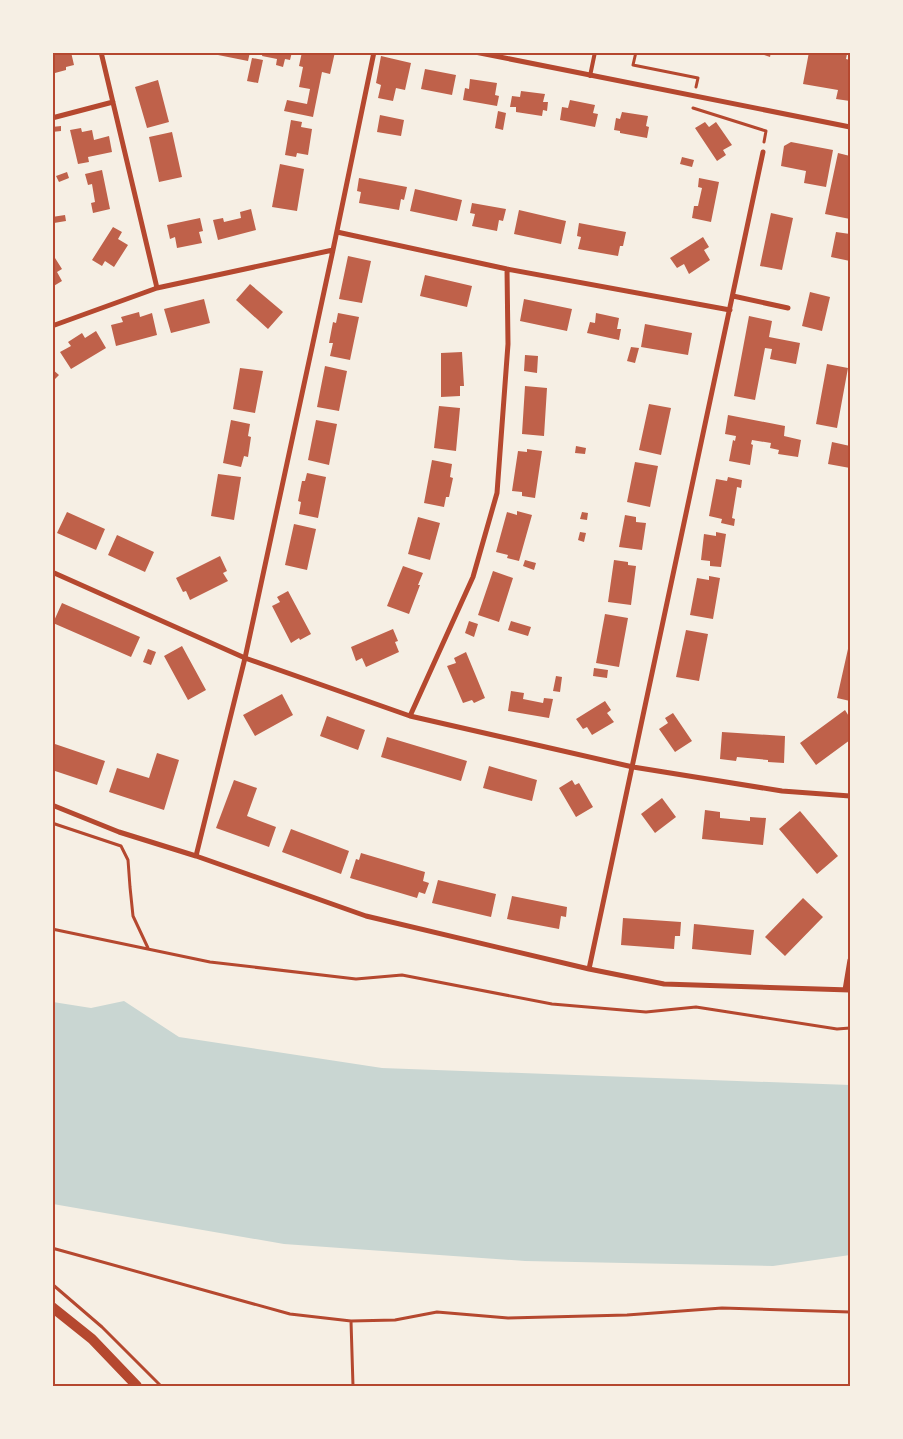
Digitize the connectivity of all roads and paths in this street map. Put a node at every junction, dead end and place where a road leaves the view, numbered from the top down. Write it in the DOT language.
graph roads {
  1 [pos="101,52"];
  2 [pos="374,52"];
  3 [pos="475,52"];
  4 [pos="594,52"];
  5 [pos="636,52"];
  6 [pos="590,76"];
  7 [pos="693,97"];
  8 [pos="113,102"];
  9 [pos="52,118"];
  10 [pos="850,128"];
  11 [pos="763,152"];
  12 [pos="337,232"];
  13 [pos="333,250"];
  14 [pos="507,269"];
  15 [pos="157,288"];
  16 [pos="733,296"];
  17 [pos="788,308"];
  18 [pos="730,310"];
  19 [pos="52,326"];
  20 [pos="52,572"];
  21 [pos="245,658"];
  22 [pos="410,716"];
  23 [pos="633,767"];
  24 [pos="850,796"];
  25 [pos="52,805"];
  26 [pos="52,823"];
  27 [pos="196,856"];
  28 [pos="52,929"];
  29 [pos="148,949"];
  30 [pos="850,960"];
  31 [pos="589,969"];
  32 [pos="848,990"];
  33 [pos="850,1028"];
  34 [pos="52,1248"];
  35 [pos="52,1307"];
  36 [pos="850,1312"];
  37 [pos="351,1321"];
  38 [pos="137,1386"];
  39 [pos="354,1386"];
  1 -- 8 [label="street"];
  2 -- 12 [label="street"];
  3 -- 6 [label="street"];
  4 -- 6 [label="lane"];
  5 -- 7 [label="path"];
  6 -- 7 [label="street"];
  7 -- 10 [label="street"];
  7 -- 11 [label="path"];
  8 -- 9 [label="street"];
  8 -- 15 [label="street"];
  11 -- 16 [label="street"];
  12 -- 13 [label="street"];
  12 -- 14 [label="street"];
  13 -- 15 [label="street"];
  13 -- 21 [label="street"];
  14 -- 18 [label="street"];
  14 -- 22 [label="street"];
  15 -- 19 [label="street"];
  16 -- 17 [label="street"];
  16 -- 18 [label="street"];
  18 -- 23 [label="street"];
  20 -- 21 [label="street"];
  21 -- 22 [label="street"];
  21 -- 27 [label="street"];
  22 -- 23 [label="street"];
  23 -- 24 [label="street"];
  23 -- 31 [label="street"];
  25 -- 27 [label="street"];
  26 -- 29 [label="path"];
  27 -- 31 [label="street"];
  28 -- 29 [label="path"];
  29 -- 33 [label="path"];
  30 -- 32 [label="street"];
  31 -- 32 [label="street"];
  34 -- 37 [label="path"];
  35 -- 38 [label="main road"];
  36 -- 37 [label="path"];
  37 -- 39 [label="path"];
}
